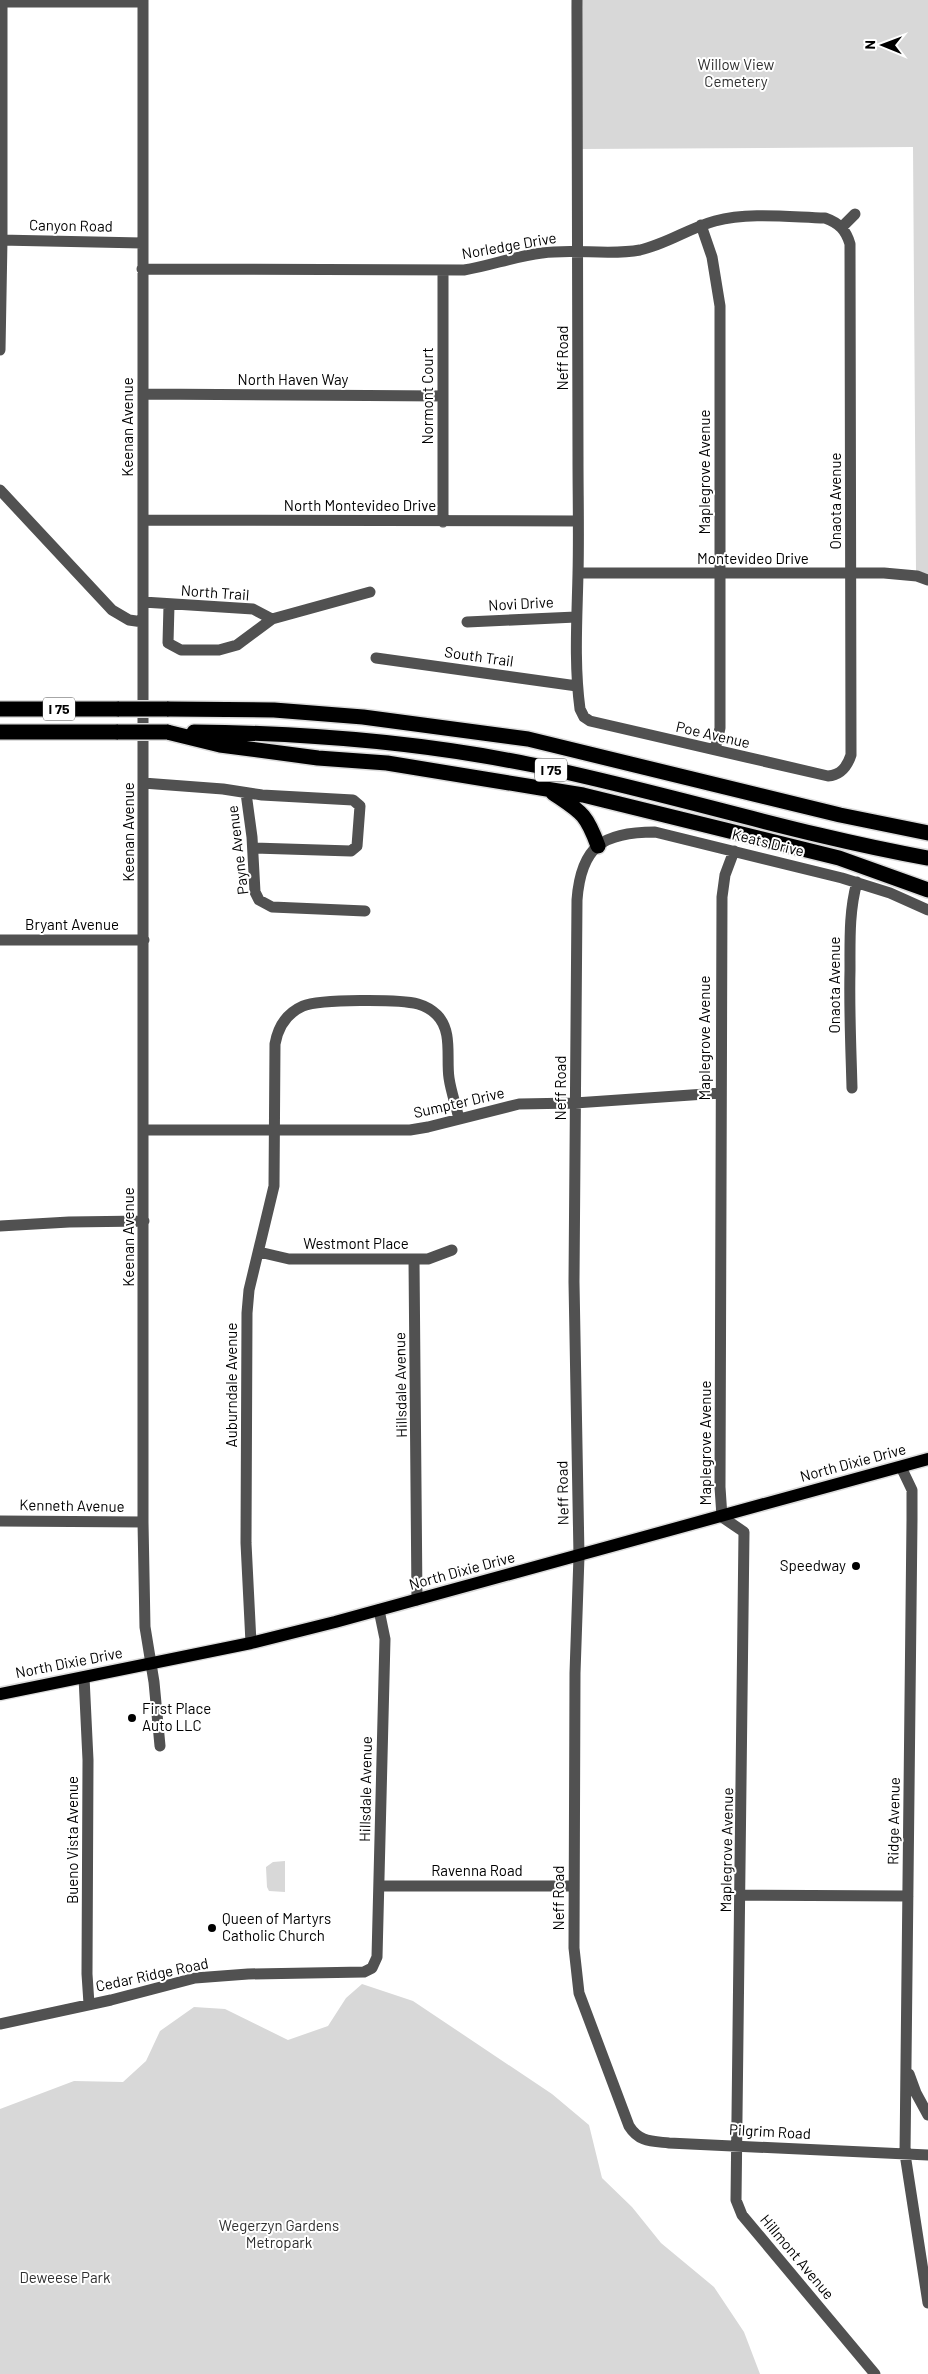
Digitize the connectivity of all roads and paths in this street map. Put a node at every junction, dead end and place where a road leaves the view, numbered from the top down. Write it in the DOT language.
graph roads {
  1 [pos="577,0"];
  2 [pos="1,1"];
  3 [pos="143,1"];
  4 [pos="855,214"];
  5 [pos="701,225"];
  6 [pos="842,228"];
  7 [pos="1,240"];
  8 [pos="142,243"];
  9 [pos="578,252"];
  10 [pos="142,269"];
  11 [pos="443,270"];
  12 [pos="0,350"];
  13 [pos="143,394"];
  14 [pos="443,396"];
  15 [pos="0,490"];
  16 [pos="143,520"];
  17 [pos="578,521"];
  18 [pos="443,522"];
  19 [pos="578,573"];
  20 [pos="852,573"];
  21 [pos="720,574"];
  22 [pos="928,580"];
  23 [pos="370,592"];
  24 [pos="143,602"];
  25 [pos="169,604"];
  26 [pos="576,617"];
  27 [pos="272,619"];
  28 [pos="143,622"];
  29 [pos="467,622"];
  30 [pos="376,658"];
  31 [pos="577,686"];
  32 [pos="0,709"];
  33 [pos="582,714"];
  34 [pos="0,732"];
  35 [pos="167,732"];
  36 [pos="715,750"];
  37 [pos="840,773"];
  38 [pos="143,783"];
  39 [pos="548,789"];
  40 [pos="246,793"];
  41 [pos="928,833"];
  42 [pos="598,846"];
  43 [pos="253,848"];
  44 [pos="734,850"];
  45 [pos="928,858"];
  46 [pos="857,882"];
  47 [pos="928,890"];
  48 [pos="928,910"];
  49 [pos="365,911"];
  50 [pos="0,940"];
  51 [pos="144,940"];
  52 [pos="852,1088"];
  53 [pos="720,1093"];
  54 [pos="576,1103"];
  55 [pos="459,1119"];
  56 [pos="145,1130"];
  57 [pos="275,1130"];
  58 [pos="144,1221"];
  59 [pos="0,1226"];
  60 [pos="452,1250"];
  61 [pos="259,1252"];
  62 [pos="414,1259"];
  63 [pos="928,1459"];
  64 [pos="901,1467"];
  65 [pos="722,1517"];
  66 [pos="0,1521"];
  67 [pos="143,1522"];
  68 [pos="579,1556"];
  69 [pos="417,1600"];
  70 [pos="379,1610"];
  71 [pos="251,1643"];
  72 [pos="151,1664"];
  73 [pos="84,1677"];
  74 [pos="0,1694"];
  75 [pos="160,1746"];
  76 [pos="380,1886"];
  77 [pos="574,1886"];
  78 [pos="741,1895"];
  79 [pos="908,1896"];
  80 [pos="372,1968"];
  81 [pos="89,2004"];
  82 [pos="0,2024"];
  83 [pos="907,2057"];
  84 [pos="928,2116"];
  85 [pos="635,2135"];
  86 [pos="737,2145"];
  87 [pos="904,2154"];
  88 [pos="928,2155"];
  89 [pos="928,2303"];
  90 [pos="875,2374"];
  1 -- 9 [label="street, Neff Road"];
  2 -- 3 [label="street"];
  2 -- 7 [label="street"];
  3 -- 8 [label="street, Keenan Avenue"];
  4 -- 6 [label="street"];
  5 -- 6 [label="street, Norledge Drive"];
  5 -- 9 [label="street, Norledge Drive"];
  5 -- 21 [label="street, Maplegrove Avenue"];
  6 -- 20 [label="street, Onaota Avenue"];
  7 -- 8 [label="street, Canyon Road"];
  7 -- 12 [label="street"];
  8 -- 10 [label="street, Keenan Avenue"];
  9 -- 11 [label="street, Norledge Drive"];
  9 -- 17 [label="street, Neff Road"];
  10 -- 11 [label="street, Norledge Drive"];
  10 -- 13 [label="street, Keenan Avenue"];
  11 -- 14 [label="street, Normont Court"];
  13 -- 14 [label="street, North Haven Way"];
  13 -- 16 [label="street, Keenan Avenue"];
  14 -- 18 [label="street, Normont Court"];
  15 -- 28 [label="street"];
  16 -- 18 [label="street, North Montevideo Drive"];
  16 -- 24 [label="street, Keenan Avenue"];
  17 -- 18 [label="street, North Montevideo Drive"];
  17 -- 19 [label="street, Neff Road"];
  19 -- 21 [label="street, Montevideo Drive"];
  19 -- 26 [label="street, Neff Road"];
  20 -- 21 [label="street, Montevideo Drive"];
  20 -- 22 [label="street, Montevideo Drive"];
  20 -- 37 [label="street, Onaota Avenue"];
  21 -- 36 [label="street, Maplegrove Avenue"];
  23 -- 27 [label="street"];
  24 -- 25 [label="street, North Trail"];
  24 -- 28 [label="street, Keenan Avenue"];
  25 -- 27 [label="street, North Trail"];
  25 -- 27 [label="street"];
  26 -- 29 [label="street, Novi Drive"];
  26 -- 31 [label="street, Neff Road"];
  28 -- 38 [label="street, Keenan Avenue"];
  30 -- 31 [label="street, South Trail"];
  31 -- 33 [label="street, Neff Road"];
  32 -- 41 [label="highway, I 75, bridge"];
  33 -- 36 [label="street, Poe Avenue"];
  34 -- 35 [label="highway, I 75, bridge"];
  35 -- 39 [label="highway"];
  35 -- 45 [label="highway, I 75"];
  36 -- 37 [label="street, Poe Avenue"];
  38 -- 40 [label="street, Payne Avenue"];
  38 -- 51 [label="street, Keenan Avenue"];
  39 -- 42 [label="highway"];
  39 -- 47 [label="highway"];
  40 -- 43 [label="street, Payne Avenue"];
  40 -- 43 [label="street"];
  42 -- 44 [label="street, Keats Drive"];
  42 -- 54 [label="street, Neff Road"];
  43 -- 49 [label="street, Payne Avenue"];
  44 -- 46 [label="street, Keats Drive"];
  44 -- 53 [label="street, Maplegrove Avenue"];
  46 -- 48 [label="street, Keats Drive"];
  46 -- 52 [label="street, Onaota Avenue"];
  50 -- 51 [label="street, Bryant Avenue"];
  51 -- 56 [label="street, Keenan Avenue"];
  53 -- 54 [label="street, Sumpter Drive"];
  53 -- 65 [label="street, Maplegrove Avenue"];
  54 -- 55 [label="street, Sumpter Drive"];
  54 -- 68 [label="street, Neff Road"];
  55 -- 57 [label="street, Sumpter Drive"];
  55 -- 57 [label="street, Auburndale Avenue"];
  56 -- 57 [label="street, Sumpter Drive"];
  56 -- 58 [label="street, Keenan Avenue"];
  57 -- 61 [label="street, Auburndale Avenue"];
  58 -- 59 [label="street"];
  58 -- 67 [label="street, Keenan Avenue"];
  60 -- 62 [label="street, Westmont Place"];
  61 -- 62 [label="street, Westmont Place"];
  61 -- 71 [label="street, Auburndale Avenue"];
  62 -- 69 [label="street, Hillsdale Avenue"];
  63 -- 64 [label="main road, North Dixie Drive"];
  64 -- 65 [label="main road, North Dixie Drive"];
  64 -- 79 [label="street, Ridge Avenue"];
  65 -- 68 [label="main road, North Dixie Drive"];
  65 -- 78 [label="street, Maplegrove Avenue"];
  66 -- 67 [label="street, Kenneth Avenue"];
  67 -- 72 [label="street, Keenan Avenue"];
  68 -- 69 [label="main road, North Dixie Drive"];
  68 -- 77 [label="street, Neff Road"];
  69 -- 70 [label="main road, North Dixie Drive"];
  70 -- 71 [label="main road, North Dixie Drive"];
  70 -- 76 [label="street, Hillsdale Avenue"];
  71 -- 72 [label="main road, North Dixie Drive"];
  72 -- 73 [label="main road, North Dixie Drive"];
  72 -- 75 [label="street, Keenan Avenue"];
  73 -- 74 [label="main road, North Dixie Drive"];
  73 -- 81 [label="street, Bueno Vista Avenue"];
  76 -- 77 [label="street, Ravenna Road"];
  76 -- 80 [label="street, Hillsdale Avenue"];
  77 -- 85 [label="street, Neff Road"];
  78 -- 79 [label="street"];
  78 -- 86 [label="street, Maplegrove Avenue"];
  79 -- 83 [label="street, Ridge Avenue"];
  80 -- 81 [label="street, Cedar Ridge Road"];
  81 -- 82 [label="street, Cedar Ridge Road"];
  83 -- 84 [label="street"];
  83 -- 87 [label="street, Ridge Avenue"];
  85 -- 86 [label="street, Pilgrim Road"];
  86 -- 87 [label="street, Pilgrim Road"];
  86 -- 90 [label="street, Hillmont Avenue"];
  87 -- 88 [label="street"];
  87 -- 89 [label="street, Ridge Avenue"];
}
